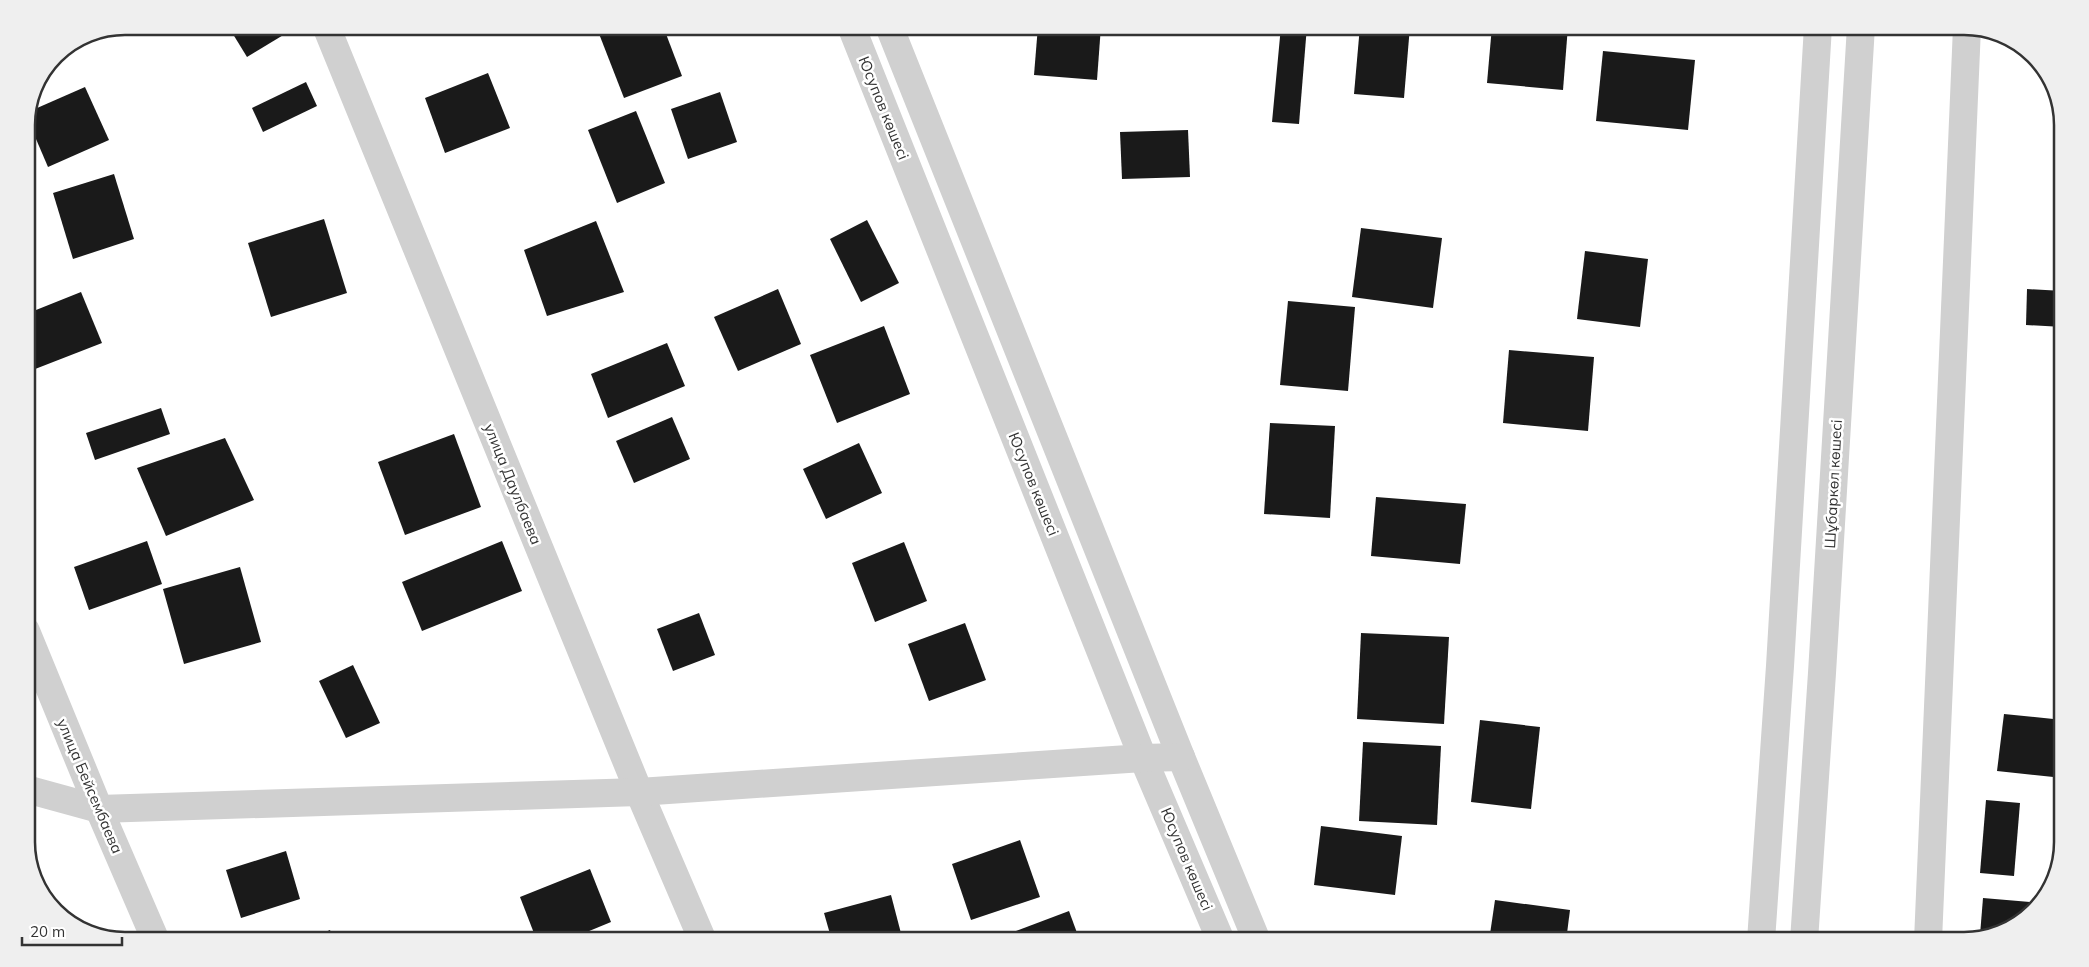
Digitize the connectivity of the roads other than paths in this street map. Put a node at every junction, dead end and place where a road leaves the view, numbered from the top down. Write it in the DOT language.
graph roads {
  1 [pos="330,35"];
  2 [pos="855,35"];
  3 [pos="893,35"];
  4 [pos="1817,35"];
  5 [pos="1860,35"];
  6 [pos="1967,35"];
  7 [pos="35,652"];
  8 [pos="1181,757"];
  9 [pos="1144,758"];
  10 [pos="35,792"];
  11 [pos="639,792"];
  12 [pos="98,809"];
  13 [pos="152,932"];
  14 [pos="699,932"];
  15 [pos="1217,932"];
  16 [pos="1252,932"];
  17 [pos="1762,932"];
  18 [pos="1805,932"];
  19 [pos="1928,932"];
  1 -- 11 [label="street, улица Даулбаева"];
  2 -- 9 [label="street, Юсупов көшесі"];
  3 -- 8 [label="street"];
  4 -- 17 [label="street"];
  5 -- 18 [label="street, Шұбаркөл көшесі"];
  6 -- 19 [label="street"];
  7 -- 12 [label="street, улица Бейсембаева"];
  8 -- 9 [label="street"];
  8 -- 16 [label="street"];
  9 -- 11 [label="street"];
  9 -- 15 [label="street, Юсупов көшесі"];
  10 -- 12 [label="street"];
  11 -- 12 [label="street"];
  11 -- 14 [label="street, улица Даулбаева"];
  12 -- 13 [label="street, улица Бейсембаева"];
}
